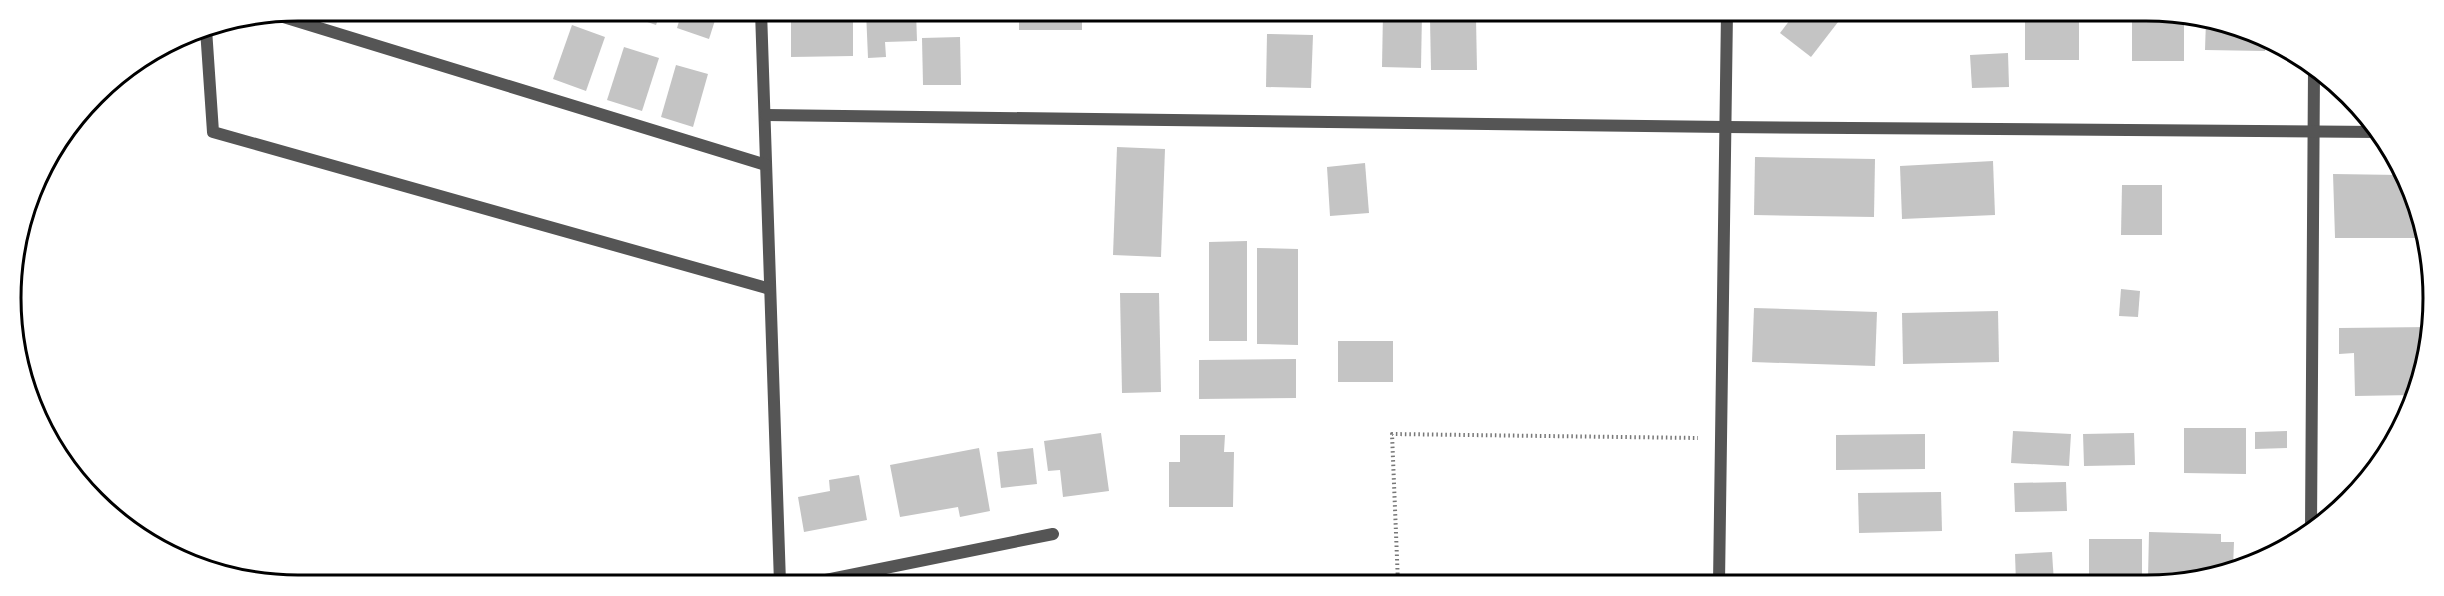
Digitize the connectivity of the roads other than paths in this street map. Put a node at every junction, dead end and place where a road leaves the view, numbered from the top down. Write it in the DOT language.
graph roads {
  1 [pos="297,21"];
  2 [pos="761,21"];
  3 [pos="1727,21"];
  4 [pos="207,37"];
  5 [pos="2314,77"];
  6 [pos="765,115"];
  7 [pos="1726,127"];
  8 [pos="2313,131"];
  9 [pos="2368,132"];
  10 [pos="766,165"];
  11 [pos="770,290"];
  12 [pos="2311,521"];
  13 [pos="1053,534"];
  14 [pos="780,575"];
  15 [pos="851,575"];
  16 [pos="1719,575"];
  1 -- 10 [label="street"];
  2 -- 6 [label="street"];
  3 -- 7 [label="street"];
  4 -- 11 [label="street"];
  5 -- 8 [label="street"];
  6 -- 7 [label="street"];
  6 -- 10 [label="street"];
  7 -- 8 [label="street"];
  7 -- 16 [label="street"];
  8 -- 9 [label="street"];
  8 -- 12 [label="street"];
  10 -- 11 [label="street"];
  11 -- 14 [label="street"];
  13 -- 15 [label="street"];
}
